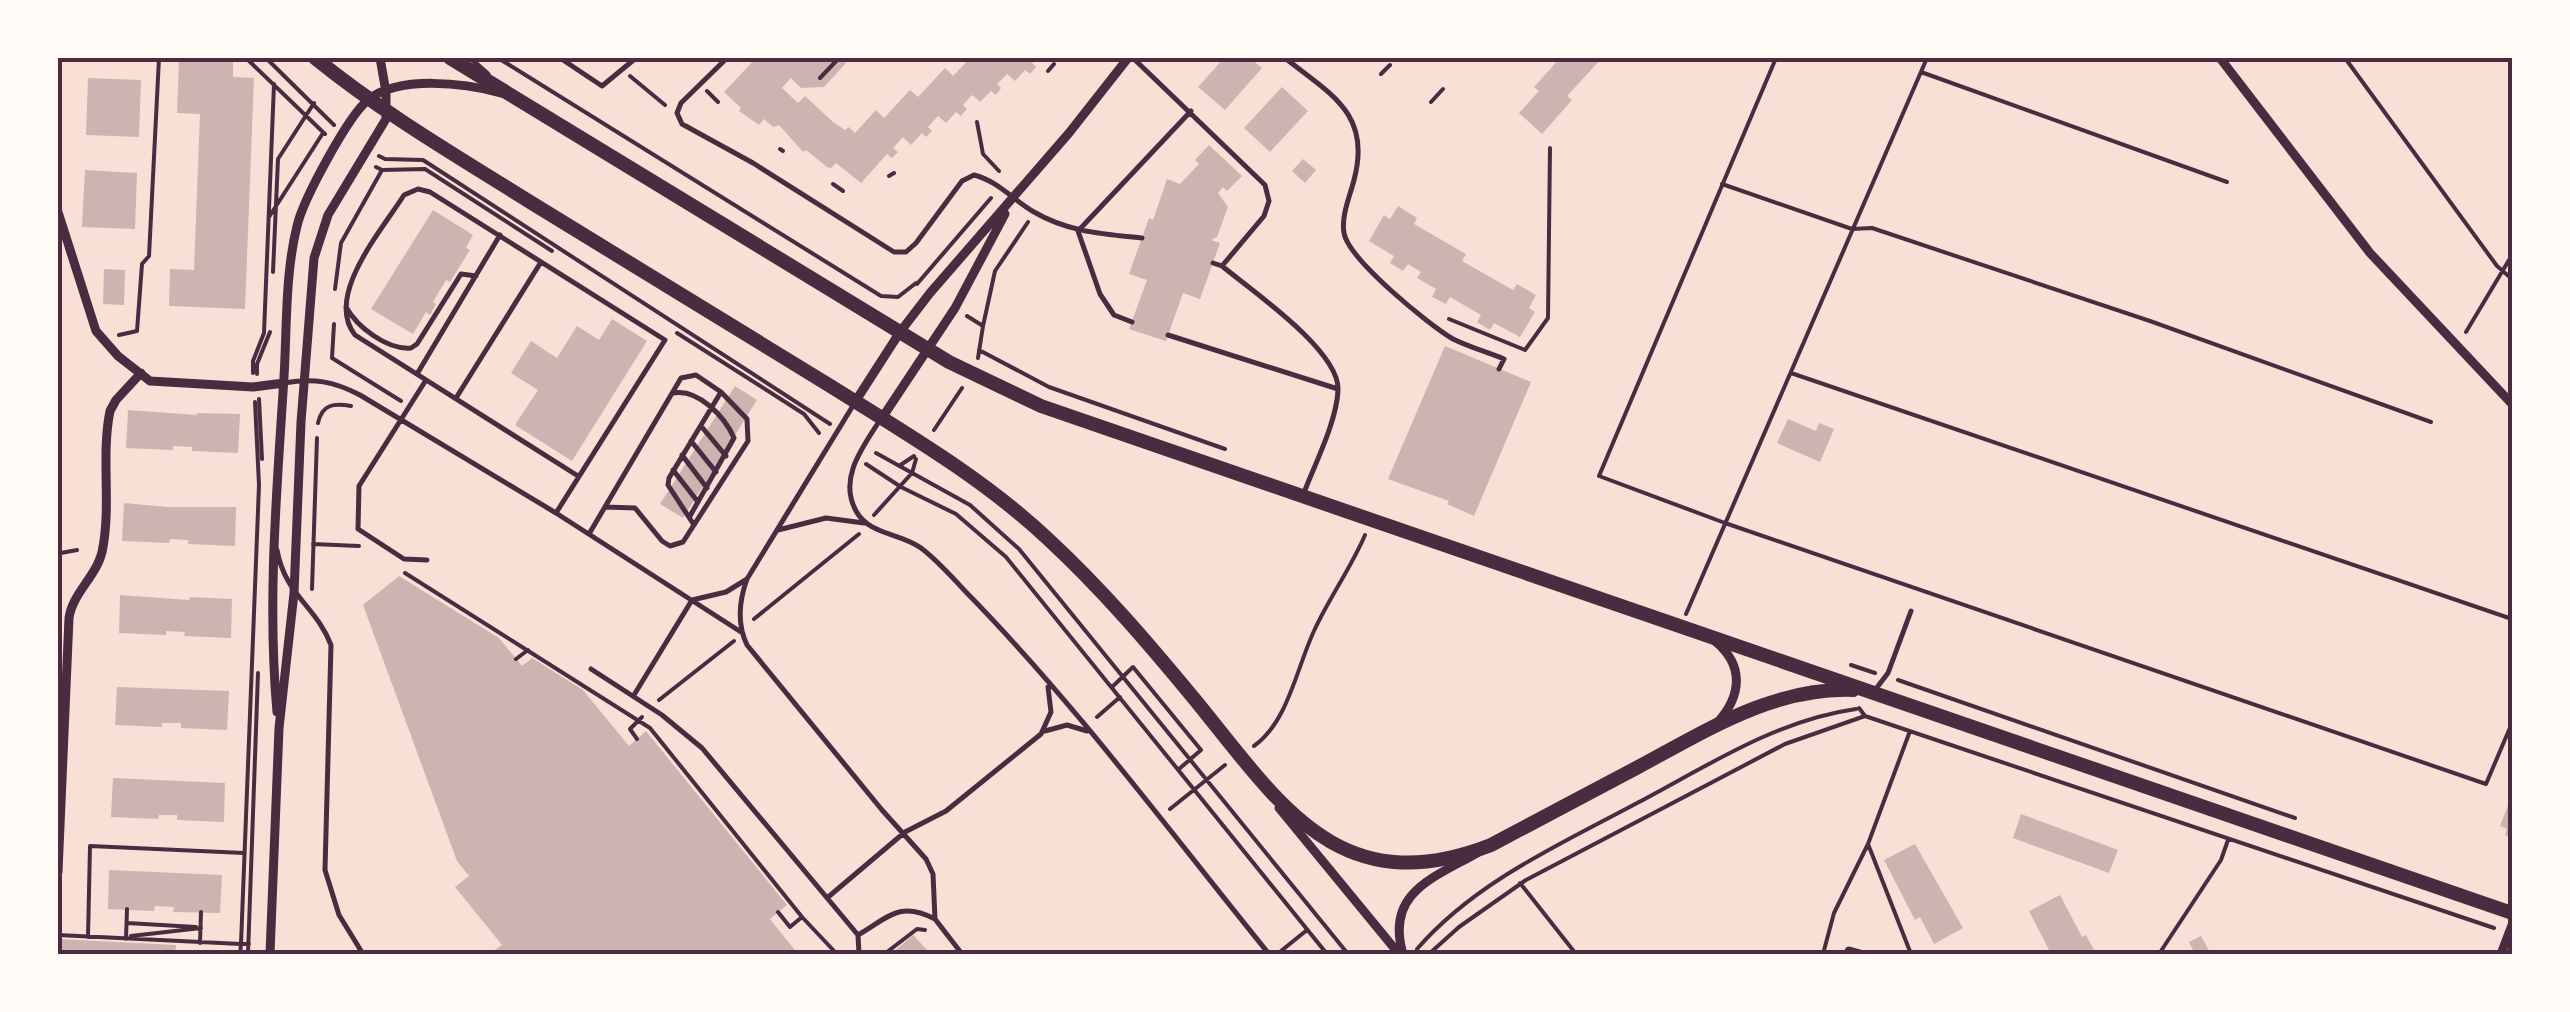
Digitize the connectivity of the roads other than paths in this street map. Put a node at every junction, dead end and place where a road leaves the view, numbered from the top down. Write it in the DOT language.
graph roads {
  1 [pos="315,58"];
  2 [pos="380,58"];
  3 [pos="450,58"];
  4 [pos="470,58"];
  5 [pos="560,58"];
  6 [pos="636,58"];
  7 [pos="727,58"];
  8 [pos="1130,58"];
  9 [pos="1284,58"];
  10 [pos="2220,58"];
  11 [pos="1304,59"];
  12 [pos="1296,67"];
  13 [pos="386,92"];
  14 [pos="369,99"];
  15 [pos="522,101"];
  16 [pos="1191,111"];
  17 [pos="387,112"];
  18 [pos="1014,198"];
  19 [pos="58,212"];
  20 [pos="1078,231"];
  21 [pos="500,235"];
  22 [pos="1142,238"];
  23 [pos="541,262"];
  24 [pos="1213,263"];
  25 [pos="1222,266"];
  26 [pos="476,276"];
  27 [pos="345,305"];
  28 [pos="1132,322"];
  29 [pos="900,332"];
  30 [pos="1168,335"];
  31 [pos="929,349"];
  32 [pos="1500,369"];
  33 [pos="141,373"];
  34 [pos="416,374"];
  35 [pos="304,380"];
  36 [pos="426,380"];
  37 [pos="284,382"];
  38 [pos="1338,389"];
  39 [pos="722,392"];
  40 [pos="670,394"];
  41 [pos="456,398"];
  42 [pos="856,402"];
  43 [pos="2512,404"];
  44 [pos="712,408"];
  45 [pos="402,418"];
  46 [pos="882,418"];
  47 [pos="700,426"];
  48 [pos="691,442"];
  49 [pos="682,455"];
  50 [pos="726,456"];
  51 [pos="673,470"];
  52 [pos="716,472"];
  53 [pos="578,476"];
  54 [pos="707,488"];
  55 [pos="1302,498"];
  56 [pos="698,502"];
  57 [pos="605,507"];
  58 [pos="556,513"];
  59 [pos="690,516"];
  60 [pos="867,524"];
  61 [pos="694,525"];
  62 [pos="777,531"];
  63 [pos="589,534"];
  64 [pos="276,542"];
  65 [pos="427,560"];
  66 [pos="747,580"];
  67 [pos="294,593"];
  68 [pos="692,600"];
  69 [pos="1911,611"];
  70 [pos="741,632"];
  71 [pos="1702,635"];
  72 [pos="592,669"];
  73 [pos="1038,672"];
  74 [pos="1873,692"];
  75 [pos="634,695"];
  76 [pos="279,728"];
  77 [pos="1087,730"];
  78 [pos="1708,730"];
  79 [pos="1041,734"];
  80 [pos="1260,782"];
  81 [pos="905,832"];
  82 [pos="1491,846"];
  83 [pos="58,872"];
  84 [pos="827,898"];
  85 [pos="2512,913"];
  86 [pos="935,919"];
  87 [pos="2511,929"];
  88 [pos="858,935"];
  89 [pos="270,954"];
  90 [pos="363,954"];
  91 [pos="859,954"];
  92 [pos="962,954"];
  93 [pos="1270,954"];
  94 [pos="1401,954"];
  95 [pos="2501,954"];
  1 -- 14 [label="main road"];
  2 -- 13 [label="street"];
  3 -- 15 [label="main road"];
  4 -- 15 [label="lane"];
  5 -- 6 [label="lane"];
  7 -- 18 [label="lane"];
  8 -- 16 [label="lane"];
  8 -- 18 [label="street"];
  9 -- 12 [label="lane"];
  10 -- 43 [label="street"];
  11 -- 12 [label="lane"];
  12 -- 32 [label="lane"];
  13 -- 14 [label="street"];
  13 -- 15 [label="street"];
  13 -- 17 [label="street"];
  14 -- 17 [label="main road"];
  14 -- 37 [label="street"];
  15 -- 29 [label="main road"];
  16 -- 20 [label="lane"];
  16 -- 25 [label="lane"];
  17 -- 35 [label="street"];
  17 -- 42 [label="main road"];
  18 -- 20 [label="lane"];
  18 -- 29 [label="street"];
  18 -- 31 [label="street"];
  19 -- 33 [label="street"];
  20 -- 22 [label="lane"];
  20 -- 28 [label="lane"];
  21 -- 23 [label="lane"];
  21 -- 26 [label="lane"];
  21 -- 27 [label="lane"];
  23 -- 41 [label="lane"];
  23 -- 53 [label="lane"];
  24 -- 25 [label="lane"];
  25 -- 38 [label="lane"];
  26 -- 27 [label="lane"];
  26 -- 34 [label="lane"];
  27 -- 34 [label="lane"];
  29 -- 31 [label="main road"];
  29 -- 42 [label="street"];
  30 -- 38 [label="lane"];
  31 -- 46 [label="street"];
  31 -- 55 [label="main road"];
  33 -- 37 [label="street"];
  33 -- 83 [label="street"];
  34 -- 36 [label="lane"];
  35 -- 37 [label="lane"];
  35 -- 45 [label="lane"];
  35 -- 67 [label="street"];
  36 -- 41 [label="lane"];
  36 -- 45 [label="lane"];
  37 -- 64 [label="street"];
  38 -- 55 [label="lane"];
  39 -- 40 [label="lane"];
  39 -- 44 [label="lane"];
  39 -- 61 [label="lane"];
  40 -- 44 [label="lane"];
  40 -- 57 [label="lane"];
  41 -- 53 [label="lane"];
  42 -- 46 [label="main road"];
  42 -- 62 [label="lane"];
  44 -- 47 [label="lane"];
  44 -- 50 [label="lane"];
  45 -- 58 [label="lane"];
  45 -- 65 [label="lane"];
  46 -- 60 [label="lane"];
  46 -- 80 [label="main road"];
  47 -- 48 [label="lane"];
  47 -- 50 [label="lane"];
  48 -- 49 [label="lane"];
  48 -- 52 [label="lane"];
  49 -- 51 [label="lane"];
  49 -- 54 [label="lane"];
  50 -- 52 [label="lane"];
  51 -- 56 [label="lane"];
  51 -- 59 [label="lane"];
  52 -- 54 [label="lane"];
  53 -- 58 [label="lane"];
  54 -- 56 [label="lane"];
  55 -- 71 [label="main road"];
  56 -- 59 [label="lane"];
  57 -- 61 [label="lane"];
  57 -- 63 [label="lane"];
  58 -- 63 [label="lane"];
  59 -- 61 [label="lane"];
  60 -- 62 [label="lane"];
  60 -- 73 [label="lane"];
  62 -- 66 [label="lane"];
  63 -- 68 [label="lane"];
  64 -- 67 [label="lane"];
  64 -- 76 [label="street"];
  66 -- 68 [label="lane"];
  66 -- 70 [label="lane"];
  67 -- 76 [label="street"];
  67 -- 90 [label="lane"];
  68 -- 70 [label="lane"];
  68 -- 75 [label="lane"];
  69 -- 74 [label="lane"];
  70 -- 81 [label="lane"];
  71 -- 74 [label="main road"];
  71 -- 78 [label="street"];
  72 -- 75 [label="lane"];
  73 -- 77 [label="lane"];
  73 -- 79 [label="lane"];
  74 -- 78 [label="main road"];
  74 -- 85 [label="main road"];
  75 -- 84 [label="lane"];
  76 -- 89 [label="street"];
  77 -- 79 [label="lane"];
  77 -- 93 [label="lane"];
  78 -- 82 [label="main road"];
  79 -- 81 [label="lane"];
  80 -- 82 [label="main road"];
  80 -- 94 [label="street"];
  81 -- 84 [label="lane"];
  81 -- 86 [label="lane"];
  82 -- 94 [label="street"];
  84 -- 88 [label="lane"];
  86 -- 88 [label="lane"];
  86 -- 92 [label="lane"];
  87 -- 95 [label="street"];
  88 -- 91 [label="lane"];
}
